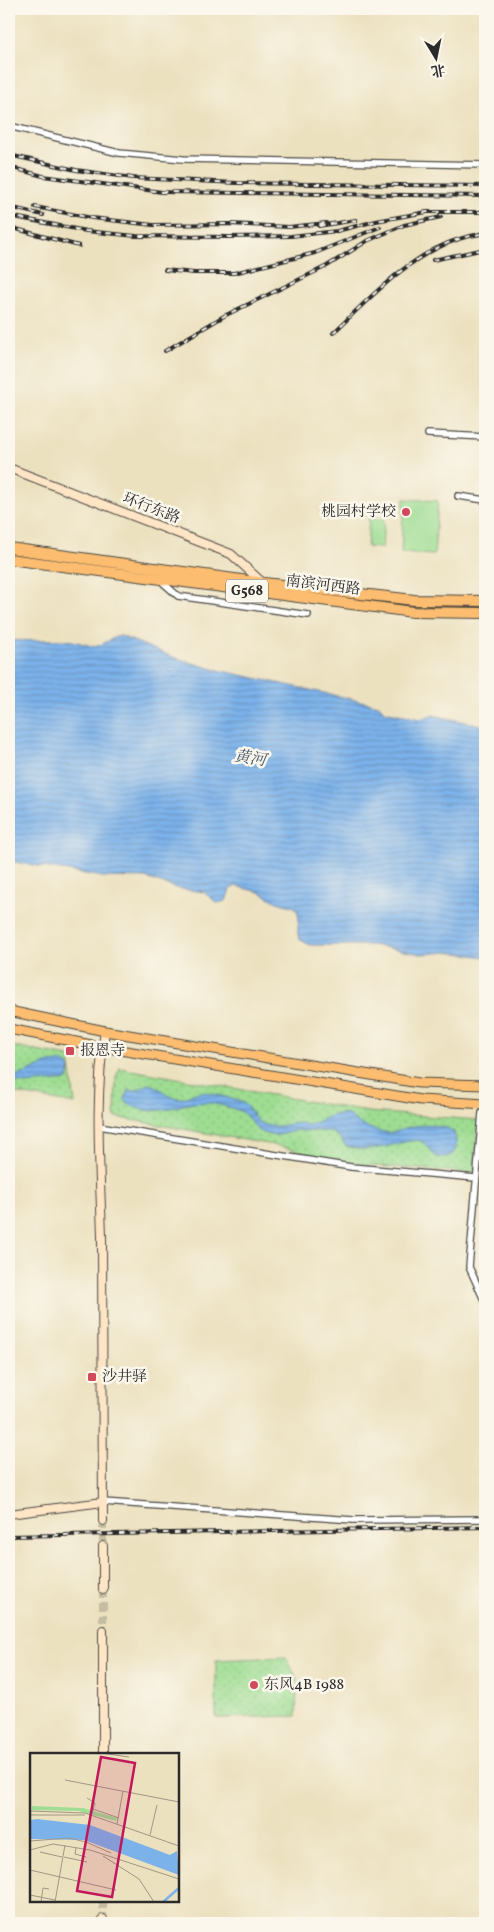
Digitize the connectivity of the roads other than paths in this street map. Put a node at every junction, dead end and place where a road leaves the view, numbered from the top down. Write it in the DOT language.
graph roads {
  1 [pos="9,126"];
  2 [pos="485,165"];
  3 [pos="428,434"];
  4 [pos="485,437"];
  5 [pos="9,468"];
  6 [pos="458,496"];
  7 [pos="485,500"];
  8 [pos="9,548"];
  9 [pos="9,559"];
  10 [pos="159,578"];
  11 [pos="264,583"];
  12 [pos="270,594"];
  13 [pos="485,601"];
  14 [pos="485,613"];
  15 [pos="308,615"];
  16 [pos="9,1011"];
  17 [pos="9,1029"];
  18 [pos="105,1031"];
  19 [pos="102,1047"];
  20 [pos="484,1085"];
  21 [pos="485,1104"];
  22 [pos="482,1114"];
  23 [pos="99,1126"];
  24 [pos="476,1178"];
  25 [pos="485,1302"];
  26 [pos="103,1502"];
  27 [pos="9,1514"];
  28 [pos="485,1519"];
  29 [pos="103,1521"];
  30 [pos="103,1546"];
  31 [pos="103,1590"];
  32 [pos="103,1630"];
  33 [pos="103,1753"];
  1 -- 2 [label="street"];
  3 -- 4 [label="street"];
  5 -- 11 [label="street, 环行东路"];
  6 -- 7 [label="street"];
  8 -- 11 [label="highway, 南滨河西路 / G568"];
  9 -- 10 [label="highway, 南滨河西路 / G568"];
  10 -- 12 [label="highway, 南滨河西路 / G568"];
  10 -- 15 [label="street"];
  11 -- 12 [label="street, 环行东路"];
  11 -- 13 [label="highway, 南滨河西路 / G568"];
  12 -- 14 [label="highway, 南滨河西路 / G568"];
  16 -- 18 [label="main road"];
  17 -- 19 [label="main road"];
  18 -- 19 [label="street"];
  18 -- 20 [label="main road"];
  19 -- 21 [label="main road"];
  19 -- 23 [label="street"];
  22 -- 24 [label="street"];
  23 -- 24 [label="street"];
  23 -- 26 [label="street"];
  24 -- 25 [label="street"];
  26 -- 27 [label="street"];
  26 -- 28 [label="street"];
  26 -- 29 [label="street"];
  30 -- 31 [label="street"];
  32 -- 33 [label="street"];
}
